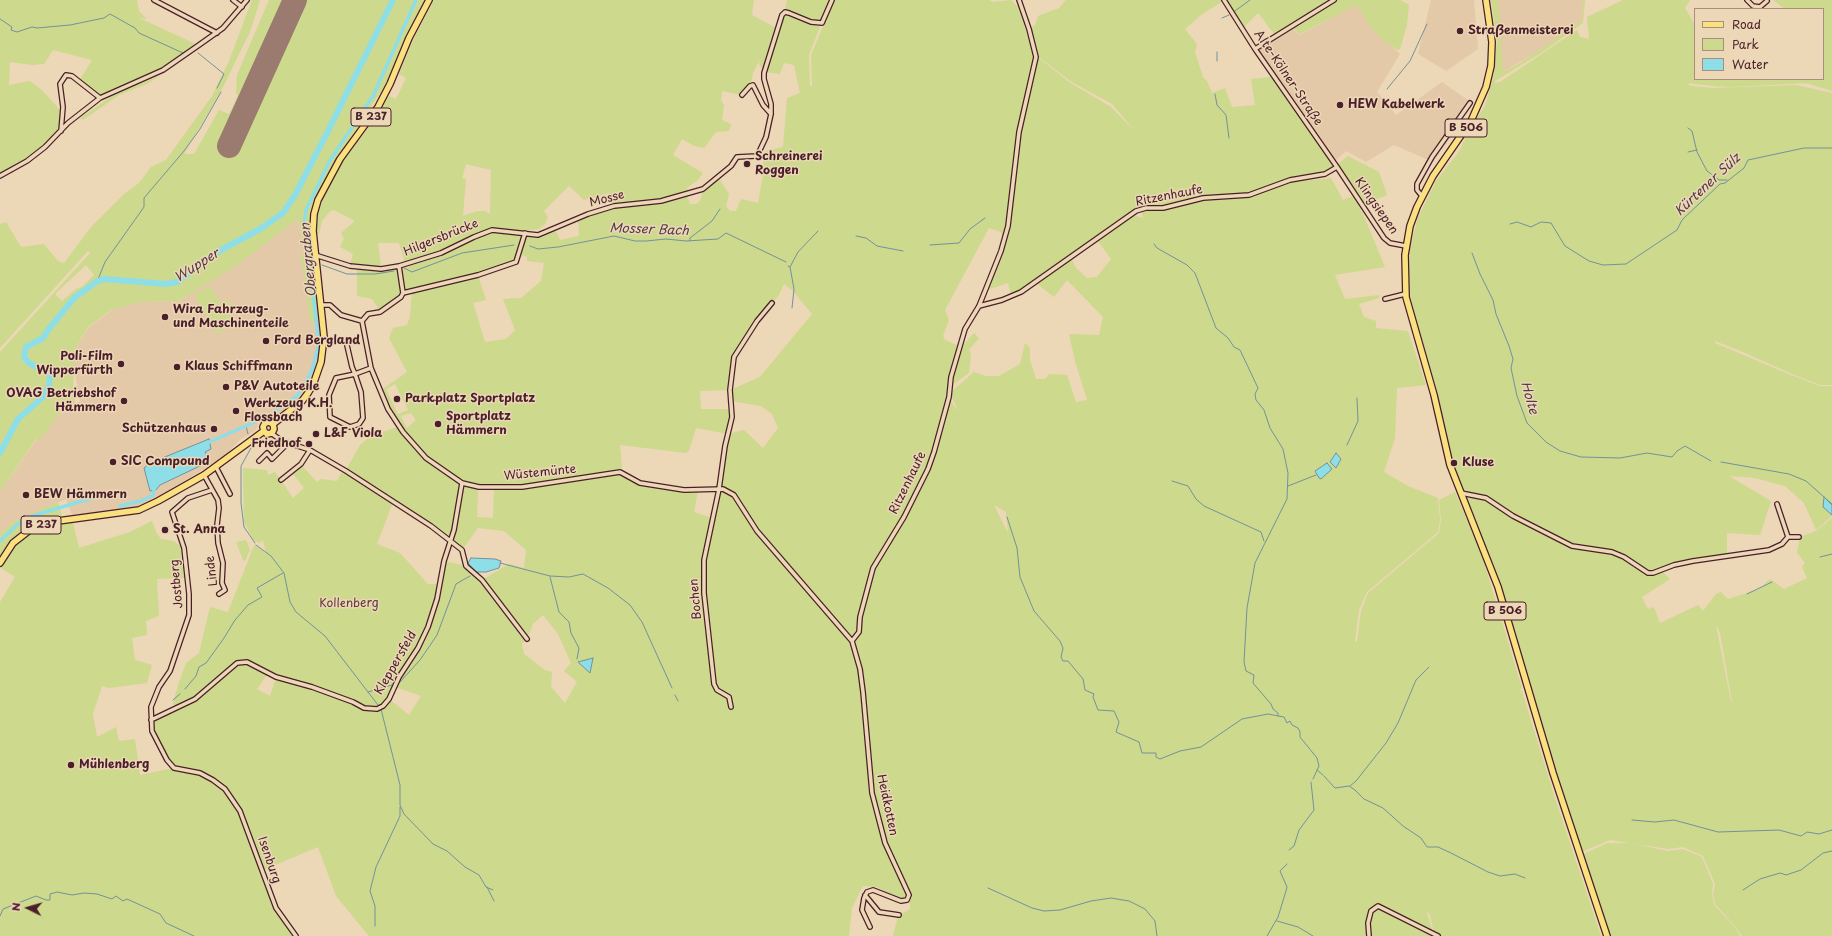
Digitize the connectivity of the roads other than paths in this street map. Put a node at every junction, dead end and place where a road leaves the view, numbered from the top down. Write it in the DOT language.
graph roads {
  1 [pos="154,0"];
  2 [pos="233,0"];
  3 [pos="247,0"];
  4 [pos="429,0"];
  5 [pos="832,0"];
  6 [pos="1019,0"];
  7 [pos="1224,0"];
  8 [pos="1334,0"];
  9 [pos="1486,0"];
  10 [pos="1746,0"];
  11 [pos="1767,2"];
  12 [pos="242,7"];
  13 [pos="1752,8"];
  14 [pos="216,33"];
  15 [pos="1255,49"];
  16 [pos="742,95"];
  17 [pos="100,98"];
  18 [pos="1470,103"];
  19 [pos="771,114"];
  20 [pos="61,131"];
  21 [pos="1337,167"];
  22 [pos="0,176"];
  23 [pos="1422,196"];
  24 [pos="515,232"];
  25 [pos="525,233"];
  26 [pos="1406,246"];
  27 [pos="315,256"];
  28 [pos="399,266"];
  29 [pos="403,293"];
  30 [pos="1405,294"];
  31 [pos="1385,299"];
  32 [pos="772,303"];
  33 [pos="321,305"];
  34 [pos="979,306"];
  35 [pos="362,322"];
  36 [pos="346,341"];
  37 [pos="371,368"];
  38 [pos="355,374"];
  39 [pos="273,424"];
  40 [pos="264,431"];
  41 [pos="271,433"];
  42 [pos="288,442"];
  43 [pos="310,450"];
  44 [pos="259,461"];
  45 [pos="216,467"];
  46 [pos="204,475"];
  47 [pos="281,480"];
  48 [pos="462,483"];
  49 [pos="719,489"];
  50 [pos="212,490"];
  51 [pos="1459,493"];
  52 [pos="230,494"];
  53 [pos="1777,504"];
  54 [pos="1788,537"];
  55 [pos="1800,537"];
  56 [pos="451,541"];
  57 [pos="0,563"];
  58 [pos="219,594"];
  59 [pos="527,639"];
  60 [pos="852,641"];
  61 [pos="731,707"];
  62 [pos="151,720"];
  63 [pos="225,789"];
  64 [pos="865,895"];
  65 [pos="899,915"];
  66 [pos="870,927"];
  67 [pos="296,936"];
  68 [pos="1369,936"];
  69 [pos="1438,936"];
  70 [pos="1607,936"];
  1 -- 14 [label="street"];
  2 -- 12 [label="street"];
  3 -- 12 [label="street"];
  4 -- 27 [label="main road, B 237"];
  5 -- 19 [label="street"];
  6 -- 34 [label="street, Ritzenhaufe"];
  7 -- 15 [label="street, Alte-Kölner-Straße"];
  8 -- 15 [label="street"];
  9 -- 23 [label="main road, B 506"];
  10 -- 13 [label="street"];
  11 -- 13 [label="street"];
  12 -- 14 [label="street"];
  14 -- 17 [label="street"];
  15 -- 21 [label="street, Alte-Kölner-Straße"];
  16 -- 19 [label="street"];
  17 -- 20 [label="street"];
  17 -- 20 [label="street"];
  18 -- 23 [label="street"];
  19 -- 25 [label="street, Mosse"];
  20 -- 22 [label="street"];
  21 -- 26 [label="street, Klingsiepen"];
  21 -- 34 [label="street, Ritzenhaufe"];
  23 -- 26 [label="main road, B 506"];
  24 -- 25 [label="street, Mosse"];
  24 -- 28 [label="street, Hilgersbrücke"];
  25 -- 29 [label="street"];
  26 -- 30 [label="main road, B 506"];
  27 -- 28 [label="street, Hilgersbrücke"];
  27 -- 33 [label="main road, B 237"];
  28 -- 29 [label="street, Hilgersbrücke"];
  29 -- 35 [label="street"];
  30 -- 31 [label="street"];
  30 -- 51 [label="main road, B 506"];
  32 -- 49 [label="street"];
  33 -- 35 [label="street"];
  33 -- 39 [label="main road, B 237"];
  34 -- 60 [label="street, Ritzenhaufe"];
  35 -- 37 [label="street"];
  36 -- 38 [label="street"];
  37 -- 38 [label="street"];
  37 -- 48 [label="street, Wüstemünte"];
  38 -- 38 [label="street"];
  39 -- 40 [label="main road, B 237"];
  39 -- 41 [label="main road"];
  40 -- 41 [label="main road"];
  40 -- 45 [label="main road, B 237"];
  41 -- 42 [label="street"];
  42 -- 43 [label="street"];
  42 -- 44 [label="street"];
  43 -- 47 [label="street"];
  43 -- 56 [label="street"];
  45 -- 46 [label="main road, B 237"];
  45 -- 52 [label="street"];
  46 -- 50 [label="street, Linde"];
  46 -- 57 [label="main road, B 237"];
  48 -- 49 [label="street, Wüstemünte"];
  48 -- 56 [label="street, Kleppersfeld"];
  49 -- 60 [label="street, Wüstemünte"];
  49 -- 61 [label="street, Bochen"];
  50 -- 58 [label="street, Linde"];
  50 -- 62 [label="street, Jostberg"];
  51 -- 54 [label="street"];
  51 -- 70 [label="main road, B 506"];
  53 -- 54 [label="street"];
  54 -- 55 [label="street"];
  56 -- 59 [label="street"];
  56 -- 62 [label="street, Kleppersfeld"];
  60 -- 64 [label="street, Heidkotten"];
  62 -- 63 [label="street, Jostberg"];
  63 -- 67 [label="street, Isenburg"];
  64 -- 65 [label="street"];
  64 -- 66 [label="street"];
  68 -- 69 [label="street"];
}
